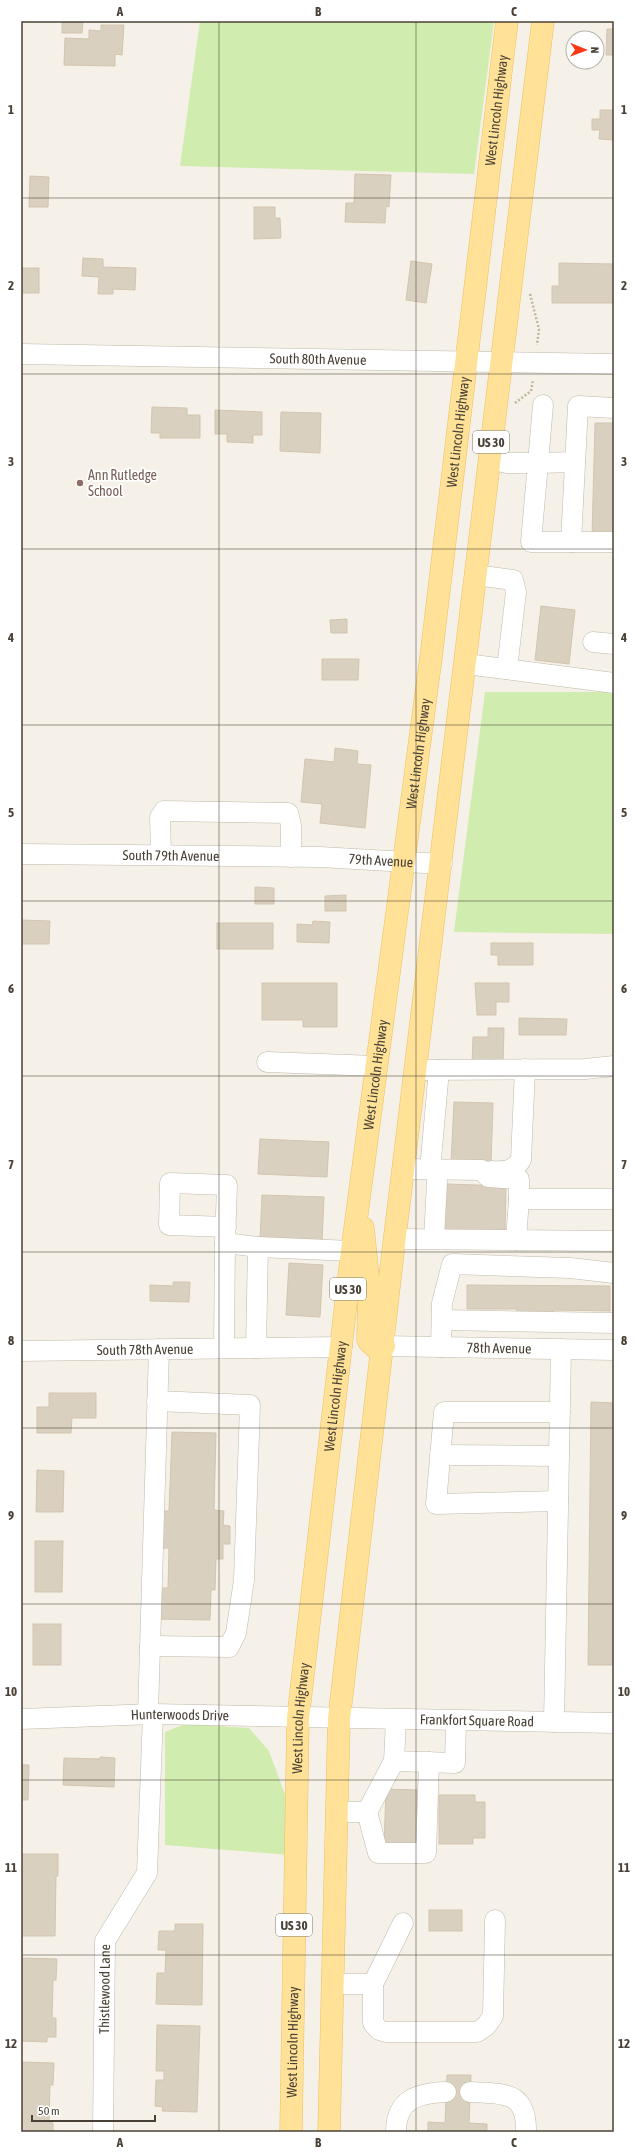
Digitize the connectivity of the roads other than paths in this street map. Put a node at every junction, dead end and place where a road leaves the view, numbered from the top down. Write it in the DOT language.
graph roads {
  1 [pos="507,21"];
  2 [pos="543,21"];
  3 [pos="21,354"];
  4 [pos="466,363"];
  5 [pos="500,363"];
  6 [pos="614,364"];
  7 [pos="543,405"];
  8 [pos="614,408"];
  9 [pos="490,459"];
  10 [pos="575,462"];
  11 [pos="538,463"];
  12 [pos="571,542"];
  13 [pos="614,542"];
  14 [pos="476,575"];
  15 [pos="593,642"];
  16 [pos="614,644"];
  17 [pos="466,664"];
  18 [pos="507,669"];
  19 [pos="614,682"];
  20 [pos="21,854"];
  21 [pos="161,855"];
  22 [pos="291,857"];
  23 [pos="320,857"];
  24 [pos="404,861"];
  25 [pos="442,864"];
  26 [pos="267,1062"];
  27 [pos="376,1066"];
  28 [pos="614,1066"];
  29 [pos="525,1069"];
  30 [pos="416,1070"];
  31 [pos="439,1070"];
  32 [pos="404,1169"];
  33 [pos="482,1170"];
  34 [pos="433,1176"];
  35 [pos="360,1189"];
  36 [pos="519,1199"];
  37 [pos="614,1199"];
  38 [pos="395,1239"];
  39 [pos="434,1239"];
  40 [pos="516,1240"];
  41 [pos="614,1241"];
  42 [pos="258,1248"];
  43 [pos="352,1251"];
  44 [pos="614,1273"];
  45 [pos="442,1320"];
  46 [pos="529,1322"];
  47 [pos="614,1323"];
  48 [pos="384,1346"];
  49 [pos="342,1347"];
  50 [pos="441,1347"];
  51 [pos="224,1348"];
  52 [pos="262,1348"];
  53 [pos="527,1348"];
  54 [pos="158,1349"];
  55 [pos="561,1349"];
  56 [pos="614,1350"];
  57 [pos="21,1352"];
  58 [pos="157,1401"];
  59 [pos="560,1412"];
  60 [pos="440,1456"];
  61 [pos="559,1456"];
  62 [pos="558,1501"];
  63 [pos="150,1646"];
  64 [pos="150,1714"];
  65 [pos="298,1718"];
  66 [pos="21,1719"];
  67 [pos="339,1719"];
  68 [pos="396,1720"];
  69 [pos="456,1721"];
  70 [pos="554,1722"];
  71 [pos="614,1723"];
  72 [pos="394,1761"];
  73 [pos="429,1762"];
  74 [pos="337,1812"];
  75 [pos="367,1812"];
  76 [pos="495,1920"];
  77 [pos="403,1923"];
  78 [pos="332,1984"];
  79 [pos="373,1984"];
  80 [pos="446,2092"];
  81 [pos="470,2092"];
  82 [pos="103,2132"];
  83 [pos="291,2132"];
  84 [pos="329,2132"];
  85 [pos="396,2132"];
  86 [pos="526,2132"];
  1 -- 4 [label="main road, West Lincoln Highway / US 30"];
  2 -- 5 [label="main road, US 30"];
  3 -- 4 [label="street, South 80th Avenue"];
  4 -- 5 [label="street, South 80th Avenue"];
  4 -- 24 [label="main road, West Lincoln Highway / US 30"];
  5 -- 6 [label="street, South 80th Avenue"];
  5 -- 9 [label="main road, US 30"];
  7 -- 11 [label="street"];
  8 -- 10 [label="street"];
  9 -- 11 [label="street"];
  9 -- 14 [label="main road, US 30"];
  10 -- 11 [label="street"];
  10 -- 12 [label="street"];
  11 -- 12 [label="street"];
  12 -- 13 [label="street"];
  14 -- 17 [label="main road, US 30"];
  14 -- 18 [label="street"];
  15 -- 16 [label="street"];
  17 -- 18 [label="street"];
  17 -- 25 [label="main road, US 30"];
  18 -- 19 [label="street"];
  20 -- 21 [label="street, South 79th Avenue"];
  21 -- 22 [label="street, South 79th Avenue"];
  21 -- 22 [label="street"];
  22 -- 23 [label="street, South 79th Avenue"];
  23 -- 24 [label="street, 79th Avenue"];
  24 -- 25 [label="street, 79th Avenue"];
  24 -- 27 [label="main road, West Lincoln Highway / US 30"];
  25 -- 30 [label="main road, US 30"];
  26 -- 27 [label="street"];
  27 -- 35 [label="main road, West Lincoln Highway / US 30"];
  28 -- 29 [label="street"];
  29 -- 31 [label="street"];
  29 -- 33 [label="street"];
  30 -- 31 [label="street"];
  30 -- 32 [label="main road, US 30"];
  31 -- 34 [label="street"];
  32 -- 34 [label="street"];
  32 -- 38 [label="main road, US 30"];
  33 -- 34 [label="street"];
  33 -- 36 [label="street"];
  34 -- 39 [label="street"];
  35 -- 43 [label="main road, West Lincoln Highway / US 30"];
  35 -- 48 [label="main road"];
  36 -- 37 [label="street"];
  36 -- 40 [label="street"];
  38 -- 39 [label="street"];
  38 -- 48 [label="main road, US 30"];
  39 -- 40 [label="street"];
  40 -- 41 [label="street"];
  42 -- 43 [label="street"];
  42 -- 51 [label="street"];
  42 -- 52 [label="street"];
  43 -- 49 [label="main road, West Lincoln Highway / US 30"];
  44 -- 45 [label="street"];
  45 -- 46 [label="street"];
  45 -- 50 [label="street"];
  46 -- 47 [label="street"];
  46 -- 53 [label="street"];
  48 -- 50 [label="street, 78th Avenue"];
  48 -- 67 [label="main road, US 30"];
  49 -- 52 [label="street"];
  49 -- 65 [label="main road, West Lincoln Highway / US 30"];
  50 -- 53 [label="street, 78th Avenue"];
  51 -- 52 [label="street, South 78th Avenue"];
  51 -- 54 [label="street, South 78th Avenue"];
  53 -- 55 [label="street, 78th Avenue"];
  54 -- 57 [label="street, South 78th Avenue"];
  54 -- 58 [label="street, Thistlewood Lane"];
  55 -- 56 [label="street, 78th Avenue"];
  55 -- 59 [label="street"];
  58 -- 63 [label="street, Thistlewood Lane"];
  58 -- 63 [label="street"];
  59 -- 60 [label="street"];
  59 -- 61 [label="street"];
  60 -- 61 [label="street"];
  60 -- 62 [label="street"];
  61 -- 62 [label="street"];
  62 -- 70 [label="street"];
  63 -- 64 [label="street, Thistlewood Lane"];
  64 -- 65 [label="street, Hunterwoods Drive"];
  64 -- 66 [label="street, Hunterwoods Drive"];
  64 -- 82 [label="street, Thistlewood Lane"];
  65 -- 67 [label="street, Hunterwoods Drive"];
  65 -- 83 [label="main road, West Lincoln Highway / US 30"];
  67 -- 68 [label="street, Frankfort Square Road"];
  67 -- 74 [label="main road, US 30"];
  68 -- 69 [label="street, Frankfort Square Road"];
  68 -- 72 [label="street"];
  69 -- 70 [label="street, Frankfort Square Road"];
  69 -- 73 [label="street"];
  70 -- 71 [label="street, Frankfort Square Road"];
  72 -- 73 [label="street"];
  72 -- 75 [label="street"];
  73 -- 75 [label="street"];
  74 -- 75 [label="street"];
  74 -- 78 [label="main road, US 30"];
  76 -- 79 [label="street"];
  77 -- 79 [label="street"];
  78 -- 79 [label="street"];
  78 -- 84 [label="main road, US 30"];
  80 -- 85 [label="street"];
  81 -- 86 [label="street"];
}
